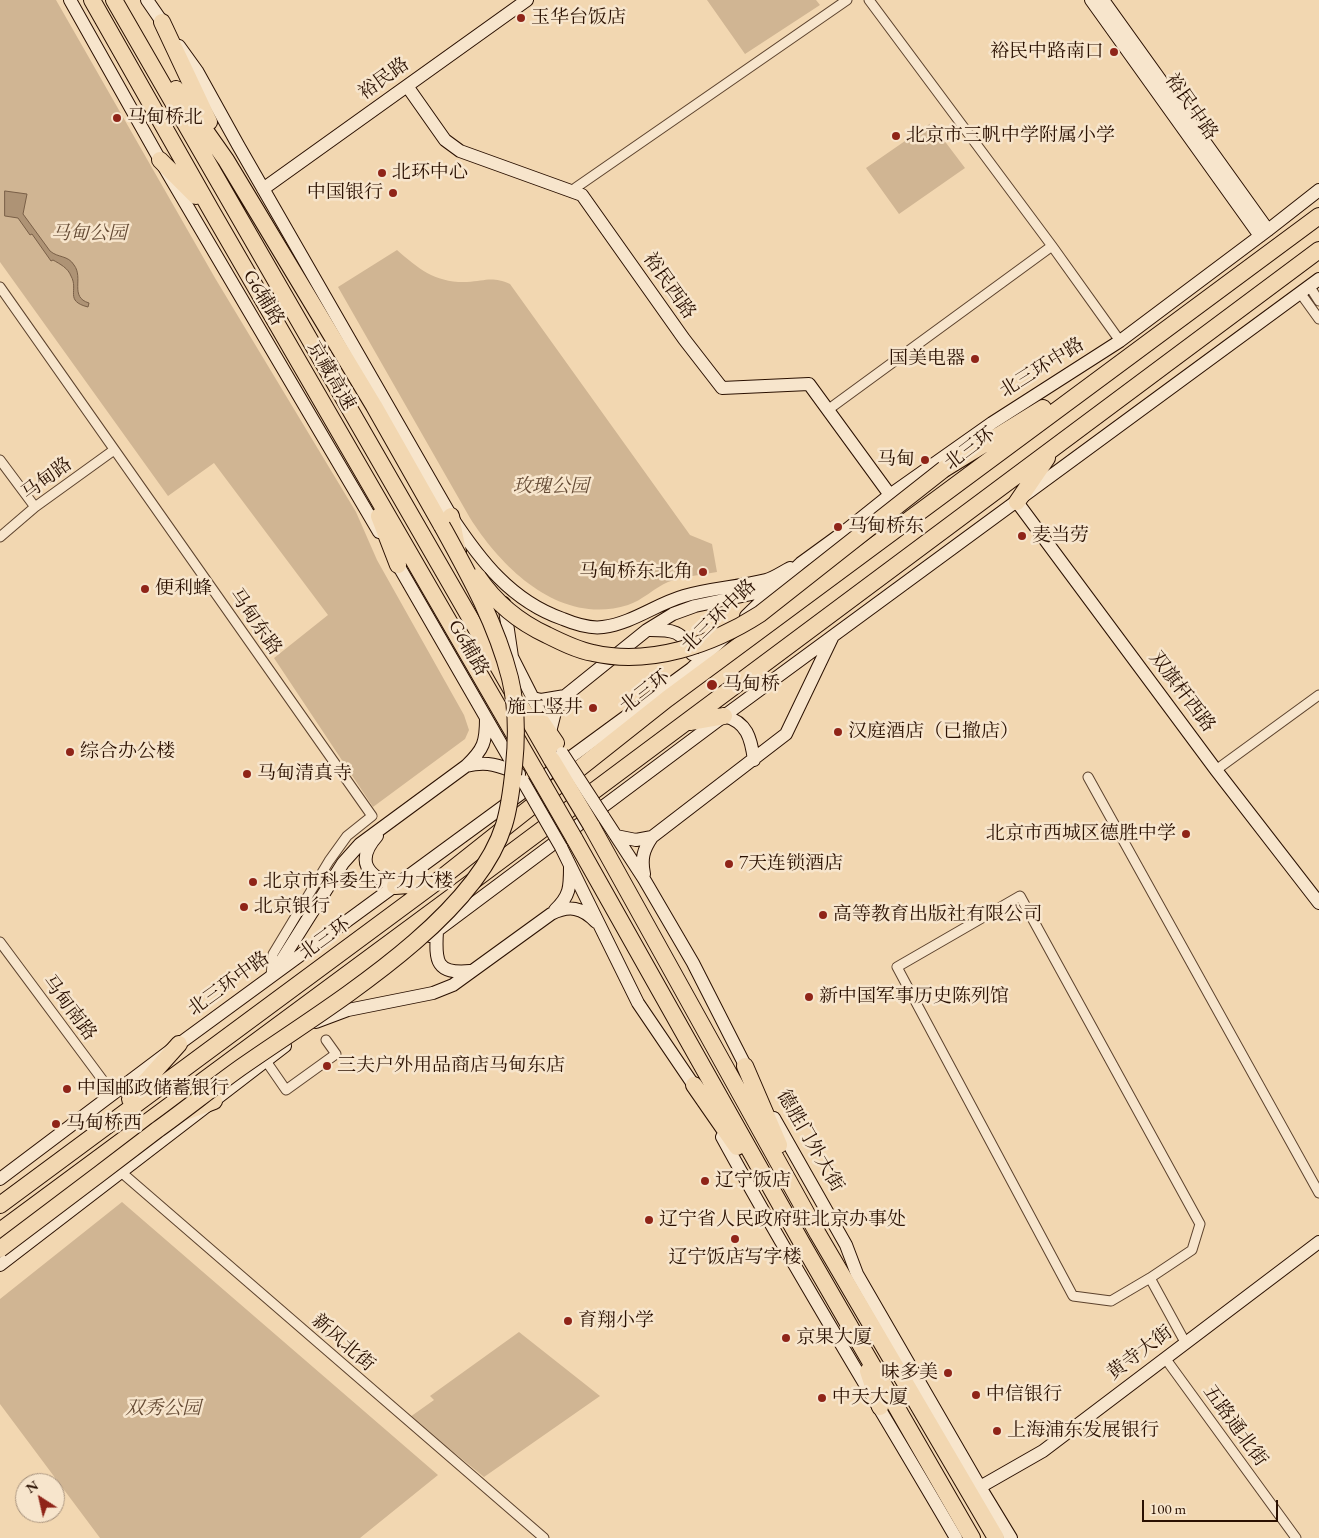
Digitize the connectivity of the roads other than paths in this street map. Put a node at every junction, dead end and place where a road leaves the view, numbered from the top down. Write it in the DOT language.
graph roads {
  1 [pos="70,0"];
  2 [pos="92,0"];
  3 [pos="148,0"];
  4 [pos="527,0"];
  5 [pos="847,0"];
  6 [pos="869,0"];
  7 [pos="1091,0"];
  8 [pos="1104,0"];
  9 [pos="116,4"];
  10 [pos="162,22"];
  11 [pos="407,86"];
  12 [pos="160,160"];
  13 [pos="226,160"];
  14 [pos="263,189"];
  15 [pos="1319,190"];
  16 [pos="571,191"];
  17 [pos="210,210"];
  18 [pos="1317,217"];
  19 [pos="1264,233"];
  20 [pos="1052,246"];
  21 [pos="1319,250"];
  22 [pos="0,287"];
  23 [pos="1310,287"];
  24 [pos="1319,301"];
  25 [pos="1319,319"];
  26 [pos="1120,341"];
  27 [pos="1126,358"];
  28 [pos="829,409"];
  29 [pos="1055,447"];
  30 [pos="114,450"];
  31 [pos="0,460"];
  32 [pos="361,467"];
  33 [pos="890,495"];
  34 [pos="1016,502"];
  35 [pos="35,508"];
  36 [pos="447,521"];
  37 [pos="0,537"];
  38 [pos="801,563"];
  39 [pos="398,565"];
  40 [pos="500,581"];
  41 [pos="774,589"];
  42 [pos="470,615"];
  43 [pos="647,630"];
  44 [pos="833,636"];
  45 [pos="691,669"];
  46 [pos="1319,695"];
  47 [pos="565,696"];
  48 [pos="533,698"];
  49 [pos="667,699"];
  50 [pos="724,716"];
  51 [pos="486,718"];
  52 [pos="685,723"];
  53 [pos="555,747"];
  54 [pos="754,760"];
  55 [pos="466,766"];
  56 [pos="1216,770"];
  57 [pos="526,775"];
  58 [pos="1088,778"];
  59 [pos="392,820"];
  60 [pos="597,821"];
  61 [pos="616,836"];
  62 [pos="652,837"];
  63 [pos="567,842"];
  64 [pos="570,865"];
  65 [pos="644,879"];
  66 [pos="435,883"];
  67 [pos="395,886"];
  68 [pos="452,896"];
  69 [pos="1319,903"];
  70 [pos="551,914"];
  71 [pos="600,926"];
  72 [pos="436,931"];
  73 [pos="0,942"];
  74 [pos="470,972"];
  75 [pos="270,977"];
  76 [pos="316,1022"];
  77 [pos="326,1040"];
  78 [pos="178,1044"];
  79 [pos="266,1061"];
  80 [pos="745,1066"];
  81 [pos="694,1085"];
  82 [pos="113,1094"];
  83 [pos="214,1101"];
  84 [pos="108,1124"];
  85 [pos="138,1129"];
  86 [pos="121,1172"];
  87 [pos="0,1179"];
  88 [pos="1319,1192"];
  89 [pos="0,1204"];
  90 [pos="2,1230"];
  91 [pos="818,1234"];
  92 [pos="1319,1242"];
  93 [pos="803,1245"];
  94 [pos="0,1249"];
  95 [pos="0,1265"];
  96 [pos="1150,1278"];
  97 [pos="858,1340"];
  98 [pos="1186,1342"];
  99 [pos="1165,1358"];
  100 [pos="880,1408"];
  101 [pos="980,1488"];
  102 [pos="544,1538"];
  103 [pos="956,1538"];
  104 [pos="972,1538"];
  105 [pos="996,1538"];
  106 [pos="1011,1538"];
  107 [pos="1296,1538"];
  1 -- 12 [label="street, G6辅路"];
  2 -- 17 [label="highway, 京藏高速"];
  3 -- 10 [label="street"];
  4 -- 11 [label="street, 裕民路"];
  5 -- 16 [label="street"];
  6 -- 20 [label="street"];
  7 -- 19 [label="street, 裕民中路"];
  8 -- 19 [label="street, 裕民中路"];
  9 -- 13 [label="highway"];
  9 -- 42 [label="highway, 京藏高速"];
  10 -- 13 [label="highway"];
  10 -- 14 [label="street"];
  11 -- 14 [label="street, 裕民路"];
  11 -- 16 [label="street, 裕民西路"];
  12 -- 17 [label="highway"];
  12 -- 39 [label="street, G6辅路"];
  13 -- 36 [label="highway"];
  14 -- 36 [label="street"];
  15 -- 19 [label="street, 北三环中路"];
  16 -- 28 [label="street, 裕民西路"];
  17 -- 32 [label="highway, 京藏高速"];
  18 -- 27 [label="highway, 北三环"];
  19 -- 26 [label="street, 北三环中路"];
  20 -- 26 [label="street"];
  20 -- 28 [label="street"];
  21 -- 29 [label="highway"];
  22 -- 30 [label="street, 马甸东路"];
  23 -- 24 [label="street"];
  23 -- 25 [label="street"];
  23 -- 34 [label="street"];
  26 -- 33 [label="street, 北三环中路"];
  27 -- 36 [label="highway, bridge"];
  27 -- 49 [label="highway, 北三环"];
  28 -- 33 [label="street, 裕民西路"];
  29 -- 34 [label="highway"];
  29 -- 52 [label="highway"];
  30 -- 35 [label="street, 马甸路"];
  30 -- 75 [label="street, 马甸东路"];
  31 -- 35 [label="street"];
  32 -- 39 [label="highway"];
  32 -- 57 [label="highway, 京藏高速"];
  33 -- 38 [label="street, 北三环中路"];
  34 -- 44 [label="street"];
  34 -- 56 [label="street, 双旗杆西路"];
  35 -- 37 [label="street, 马甸路"];
  36 -- 40 [label="street"];
  36 -- 42 [label="highway"];
  36 -- 94 [label="highway, bridge"];
  38 -- 40 [label="street"];
  38 -- 41 [label="street, 北三环中路"];
  39 -- 51 [label="street, G6辅路"];
  40 -- 48 [label="street"];
  41 -- 43 [label="street"];
  41 -- 45 [label="street, 北三环中路"];
  42 -- 53 [label="highway, 京藏高速"];
  43 -- 45 [label="street"];
  43 -- 47 [label="street"];
  44 -- 50 [label="street"];
  44 -- 54 [label="street"];
  45 -- 49 [label="highway"];
  45 -- 67 [label="street, 北三环中路"];
  46 -- 56 [label="street"];
  47 -- 48 [label="street"];
  47 -- 53 [label="street"];
  48 -- 53 [label="street"];
  49 -- 66 [label="highway, 北三环"];
  50 -- 52 [label="highway"];
  50 -- 54 [label="street"];
  50 -- 72 [label="street"];
  51 -- 55 [label="street"];
  51 -- 57 [label="street, G6辅路"];
  52 -- 68 [label="highway"];
  53 -- 60 [label="highway, bridge"];
  54 -- 62 [label="street"];
  55 -- 57 [label="street"];
  55 -- 59 [label="street"];
  56 -- 69 [label="street, 双旗杆西路"];
  57 -- 63 [label="highway, bridge"];
  58 -- 88 [label="street"];
  59 -- 67 [label="street"];
  59 -- 75 [label="street"];
  60 -- 61 [label="street, 德胜门外大街"];
  60 -- 91 [label="highway, 德胜门外大街"];
  61 -- 62 [label="street"];
  61 -- 65 [label="street, 德胜门外大街"];
  62 -- 65 [label="street"];
  63 -- 64 [label="street"];
  63 -- 93 [label="highway"];
  64 -- 70 [label="street"];
  64 -- 71 [label="street"];
  65 -- 80 [label="street, 德胜门外大街"];
  66 -- 67 [label="highway"];
  66 -- 84 [label="highway, 北三环"];
  67 -- 75 [label="street, 北三环中路"];
  68 -- 72 [label="highway"];
  68 -- 85 [label="highway"];
  70 -- 71 [label="street"];
  70 -- 74 [label="street"];
  71 -- 81 [label="street"];
  72 -- 74 [label="street"];
  72 -- 76 [label="street"];
  73 -- 82 [label="street, 马甸南路"];
  74 -- 76 [label="street"];
  75 -- 78 [label="street, 北三环中路"];
  76 -- 79 [label="street"];
  77 -- 79 [label="street"];
  78 -- 82 [label="street, 北三环中路"];
  78 -- 84 [label="highway"];
  79 -- 83 [label="street"];
  80 -- 91 [label="highway"];
  80 -- 101 [label="street, 德胜门外大街"];
  81 -- 93 [label="highway"];
  81 -- 100 [label="street"];
  82 -- 87 [label="street, 北三环中路"];
  83 -- 85 [label="highway"];
  83 -- 86 [label="street"];
  84 -- 89 [label="highway, 北三环"];
  85 -- 90 [label="highway"];
  86 -- 95 [label="street"];
  86 -- 102 [label="street, 新风北街"];
  91 -- 105 [label="highway, 德胜门外大街"];
  92 -- 98 [label="street, 黄寺大街"];
  93 -- 97 [label="highway"];
  96 -- 96 [label="street"];
  96 -- 98 [label="street"];
  97 -- 100 [label="highway"];
  97 -- 104 [label="highway"];
  98 -- 99 [label="street, 黄寺大街"];
  99 -- 101 [label="street, 黄寺大街"];
  99 -- 107 [label="street, 五路通北街"];
  100 -- 103 [label="street"];
  101 -- 106 [label="street, 德胜门外大街"];
}
